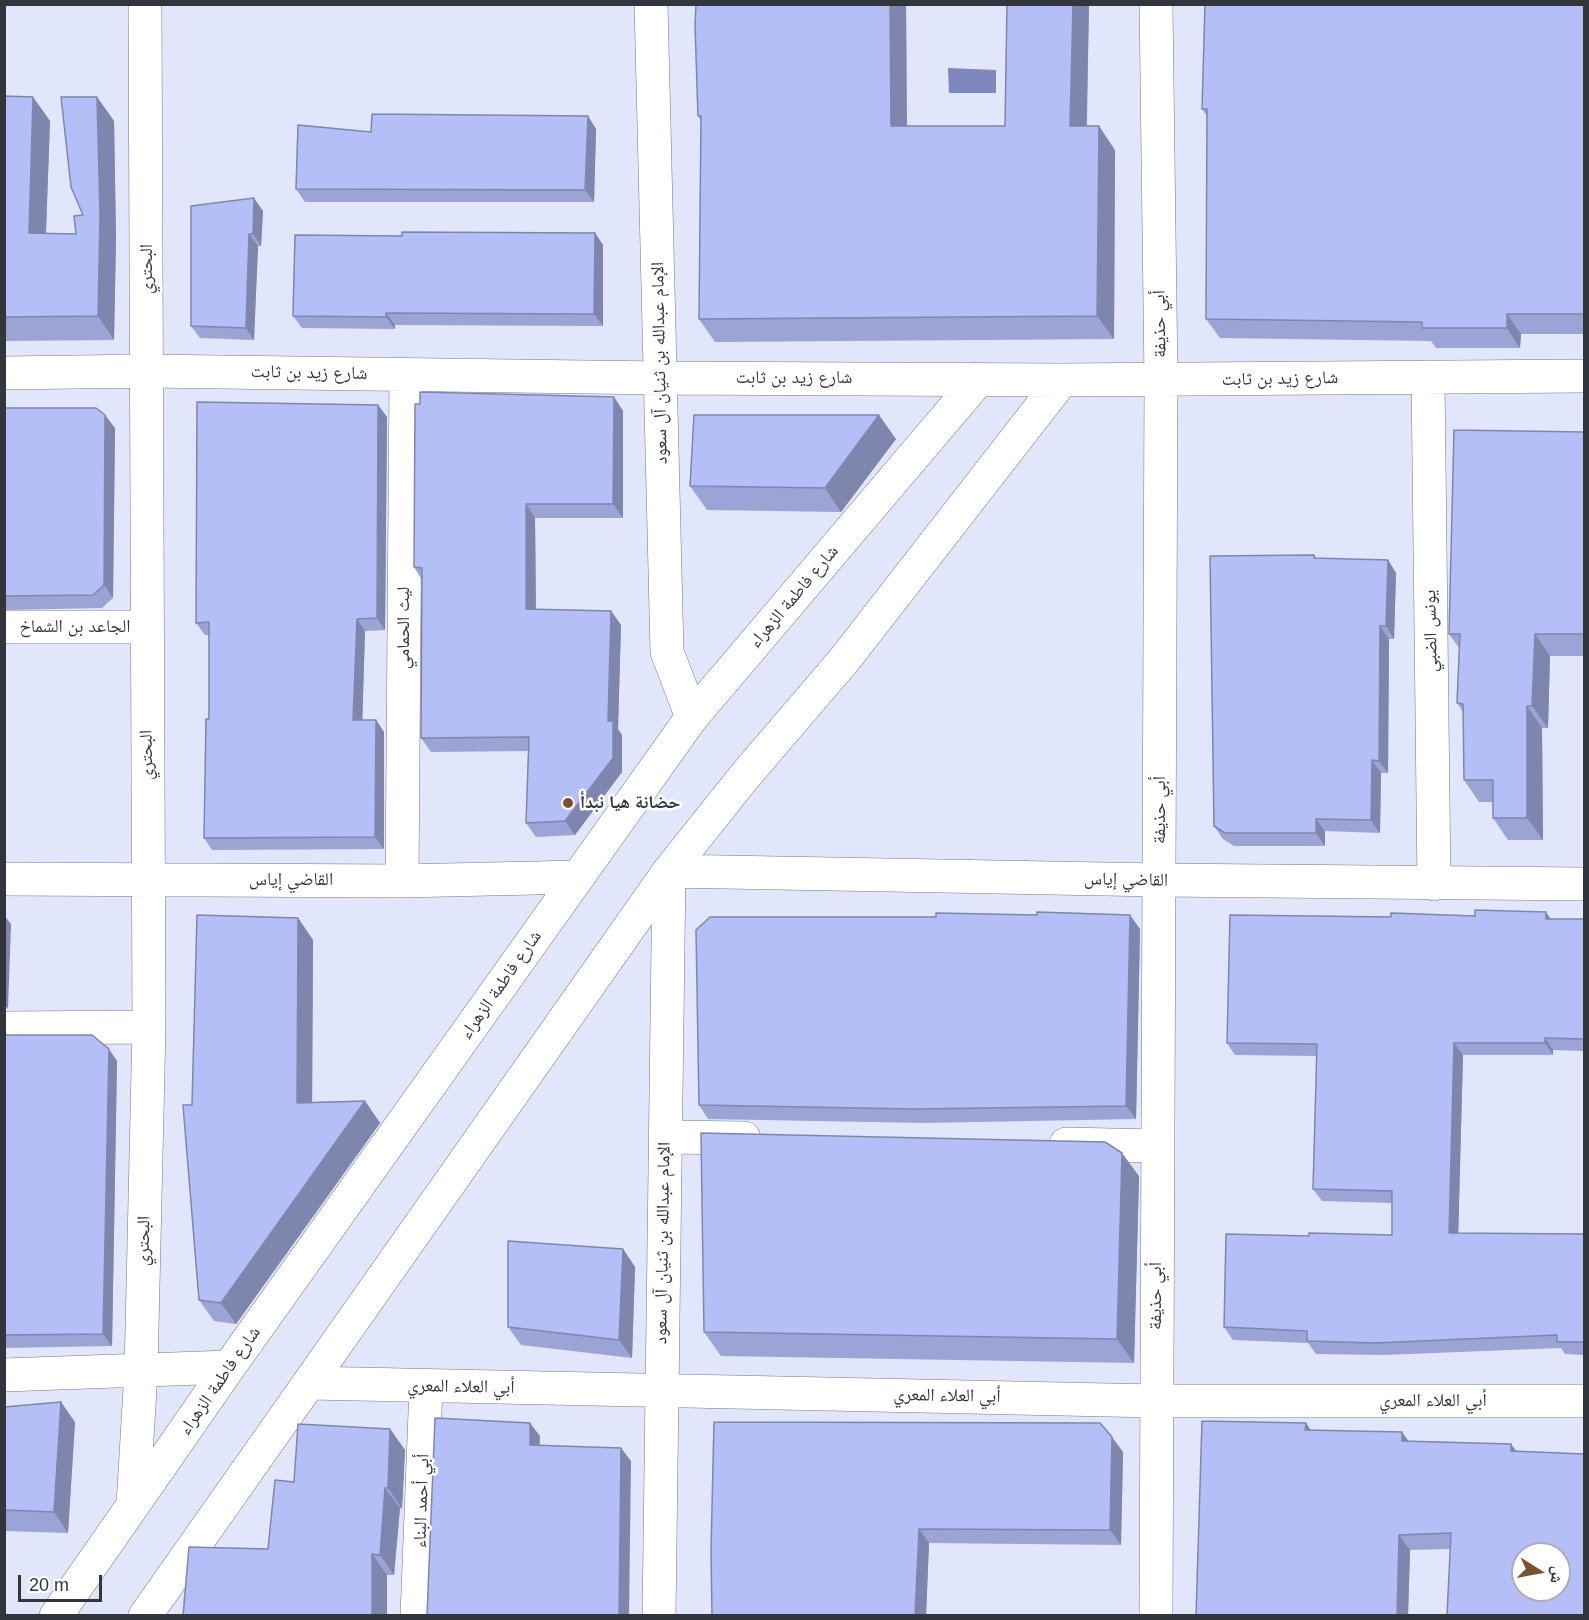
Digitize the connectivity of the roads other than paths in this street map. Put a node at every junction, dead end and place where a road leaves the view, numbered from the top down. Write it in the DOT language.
graph roads {
  1 [pos="145,4"];
  2 [pos="651,4"];
  3 [pos="1156,4"];
  4 [pos="148,371"];
  5 [pos="4,373"];
  6 [pos="406,375"];
  7 [pos="1584,376"];
  8 [pos="1428,377"];
  9 [pos="660,378"];
  10 [pos="979,379"];
  11 [pos="1062,380"];
  12 [pos="1161,380"];
  13 [pos="4,627"];
  14 [pos="146,627"];
  15 [pos="692,717"];
  16 [pos="669,872"];
  17 [pos="578,877"];
  18 [pos="4,879"];
  19 [pos="148,880"];
  20 [pos="1160,880"];
  21 [pos="402,881"];
  22 [pos="1434,884"];
  23 [pos="1584,884"];
  24 [pos="149,1027"];
  25 [pos="4,1028"];
  26 [pos="665,1137"];
  27 [pos="770,1139"];
  28 [pos="1040,1144"];
  29 [pos="1157,1146"];
  30 [pos="229,1367"];
  31 [pos="141,1372"];
  32 [pos="4,1375"];
  33 [pos="310,1383"];
  34 [pos="426,1387"];
  35 [pos="661,1390"];
  36 [pos="1156,1401"];
  37 [pos="1584,1401"];
  38 [pos="133,1506"];
  39 [pos="153,1610"];
  40 [pos="56,1616"];
  41 [pos="417,1616"];
  42 [pos="659,1616"];
  43 [pos="1156,1616"];
  1 -- 4 [label="street, البحتري"];
  2 -- 9 [label="street, الإمام عبدالله بن ثنيان آل سعود"];
  3 -- 12 [label="street, أبي حذيفة"];
  4 -- 5 [label="street, شارع زيد بن ثابت"];
  4 -- 6 [label="street, شارع زيد بن ثابت"];
  4 -- 14 [label="street, البحتري"];
  6 -- 9 [label="street, شارع زيد بن ثابت"];
  6 -- 21 [label="street, ليث الحمامي"];
  7 -- 8 [label="street, شارع زيد بن ثابت"];
  8 -- 12 [label="street, شارع زيد بن ثابت"];
  8 -- 22 [label="street, يونس الضبي"];
  9 -- 10 [label="street, شارع زيد بن ثابت"];
  9 -- 15 [label="street, الإمام عبدالله بن ثنيان آل سعود"];
  10 -- 11 [label="street, شارع زيد بن ثابت"];
  10 -- 15 [label="street, شارع فاطمة الزهراء"];
  11 -- 12 [label="street, شارع زيد بن ثابت"];
  11 -- 16 [label="street"];
  12 -- 20 [label="street, أبي حذيفة"];
  13 -- 14 [label="street, الجاعد بن الشماخ"];
  14 -- 19 [label="street, البحتري"];
  15 -- 17 [label="street, شارع فاطمة الزهراء"];
  16 -- 20 [label="street, القاضي إياس"];
  16 -- 26 [label="street, الإمام عبدالله بن ثنيان آل سعود"];
  16 -- 33 [label="street"];
  17 -- 21 [label="street, القاضي إياس"];
  17 -- 30 [label="street, شارع فاطمة الزهراء"];
  18 -- 19 [label="street, القاضي إياس"];
  19 -- 21 [label="street, القاضي إياس"];
  19 -- 24 [label="street, البحتري"];
  20 -- 22 [label="street, القاضي إياس"];
  20 -- 29 [label="street, أبي حذيفة"];
  22 -- 23 [label="street, القاضي إياس"];
  24 -- 25 [label="street"];
  24 -- 31 [label="street, البحتري"];
  26 -- 27 [label="street"];
  26 -- 35 [label="street, الإمام عبدالله بن ثنيان آل سعود"];
  28 -- 29 [label="street"];
  29 -- 36 [label="street, أبي حذيفة"];
  30 -- 31 [label="street"];
  30 -- 38 [label="street, شارع فاطمة الزهراء"];
  31 -- 32 [label="street"];
  31 -- 38 [label="street, البحتري"];
  33 -- 34 [label="street, أبي العلاء المعري"];
  33 -- 39 [label="street"];
  34 -- 35 [label="street, أبي العلاء المعري"];
  34 -- 41 [label="street, أبي أحمد البناء"];
  35 -- 36 [label="street, أبي العلاء المعري"];
  35 -- 42 [label="street, الإمام عبدالله بن ثنيان آل سعود"];
  36 -- 37 [label="street, أبي العلاء المعري"];
  36 -- 43 [label="street, أبي حذيفة"];
  38 -- 40 [label="street, شارع فاطمة الزهراء"];
}
